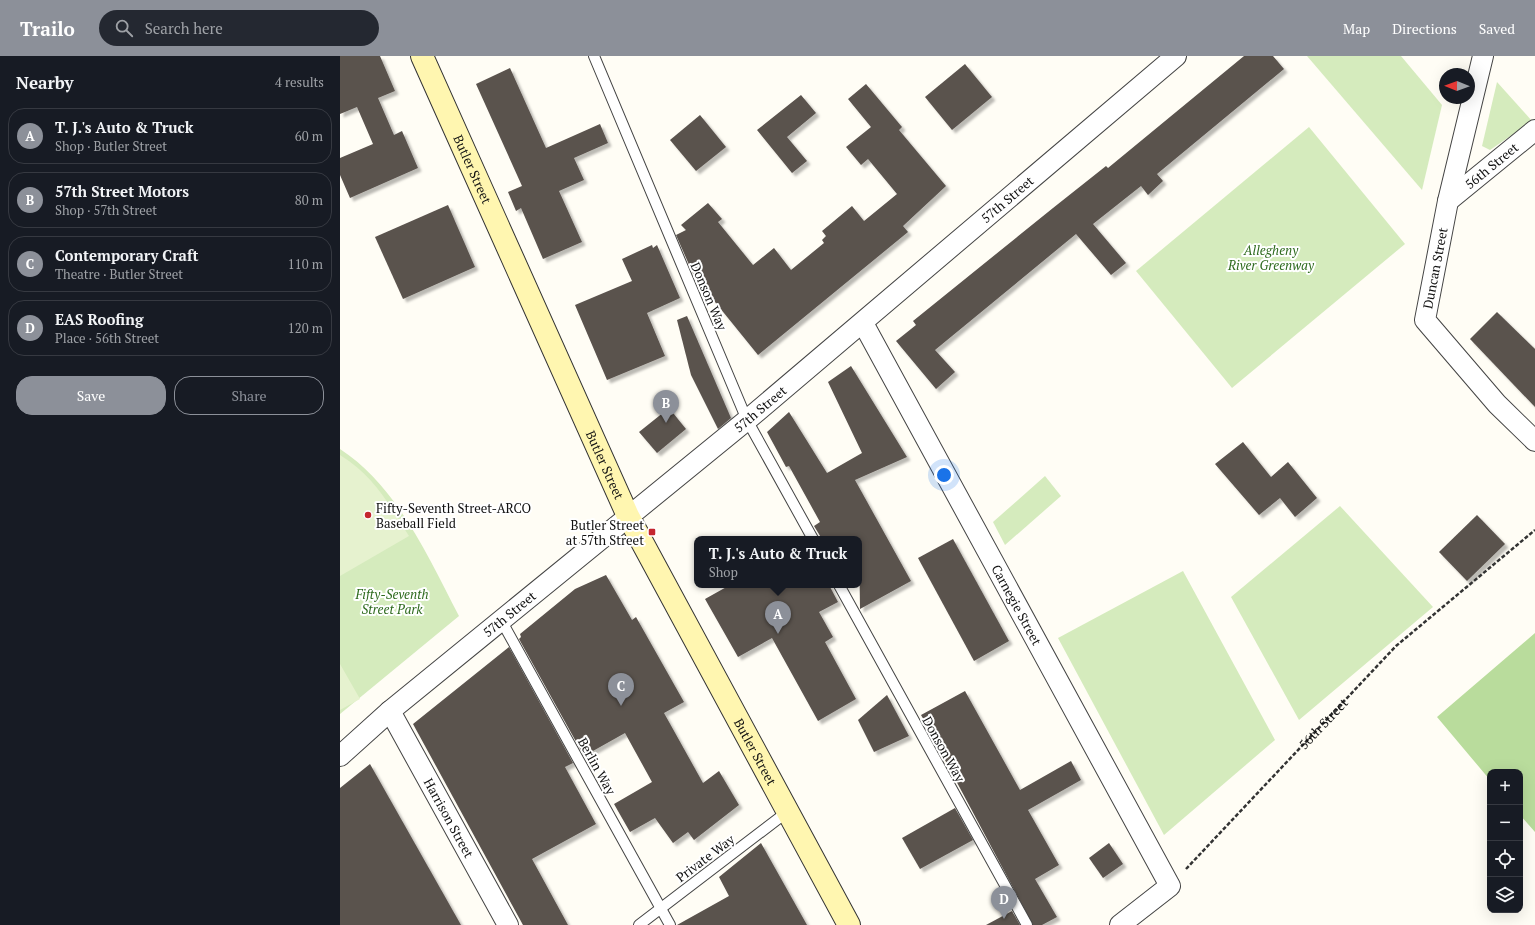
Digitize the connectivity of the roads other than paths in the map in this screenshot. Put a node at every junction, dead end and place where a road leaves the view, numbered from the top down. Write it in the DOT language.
graph roads {
  1 [pos="422,56"];
  2 [pos="594,56"];
  3 [pos="1176,56"];
  4 [pos="1483,56"];
  5 [pos="1535,130"];
  6 [pos="1448,201"];
  7 [pos="863,323"];
  8 [pos="747,420"];
  9 [pos="1535,441"];
  10 [pos="628,516"];
  11 [pos="811,536"];
  12 [pos="841,588"];
  13 [pos="501,620"];
  14 [pos="390,711"];
  15 [pos="340,756"];
  16 [pos="787,812"];
  17 [pos="661,908"];
  18 [pos="508,925"];
  19 [pos="639,925"];
  20 [pos="670,925"];
  21 [pos="849,925"];
  22 [pos="1028,925"];
  23 [pos="1120,925"];
  1 -- 10 [label="main road, Butler Street"];
  2 -- 8 [label="lane, Donson Way"];
  3 -- 7 [label="street, 57th Street"];
  4 -- 6 [label="street, Duncan Street"];
  5 -- 6 [label="street, 56th Street"];
  6 -- 9 [label="street, Duncan Street"];
  7 -- 8 [label="street, 57th Street"];
  7 -- 23 [label="street, Carnegie Street"];
  8 -- 10 [label="street, 57th Street"];
  8 -- 11 [label="lane, Donson Way"];
  10 -- 13 [label="street, 57th Street"];
  10 -- 16 [label="main road, Butler Street"];
  12 -- 22 [label="lane, Donson Way"];
  13 -- 14 [label="street, 57th Street"];
  13 -- 17 [label="lane, Berlin Way"];
  14 -- 15 [label="street, 57th Street"];
  14 -- 18 [label="street, Harrison Street"];
  16 -- 17 [label="lane, Private Way"];
  16 -- 21 [label="main road, Butler Street"];
  17 -- 19 [label="lane, Private Way"];
  17 -- 20 [label="lane, Berlin Way"];
}
